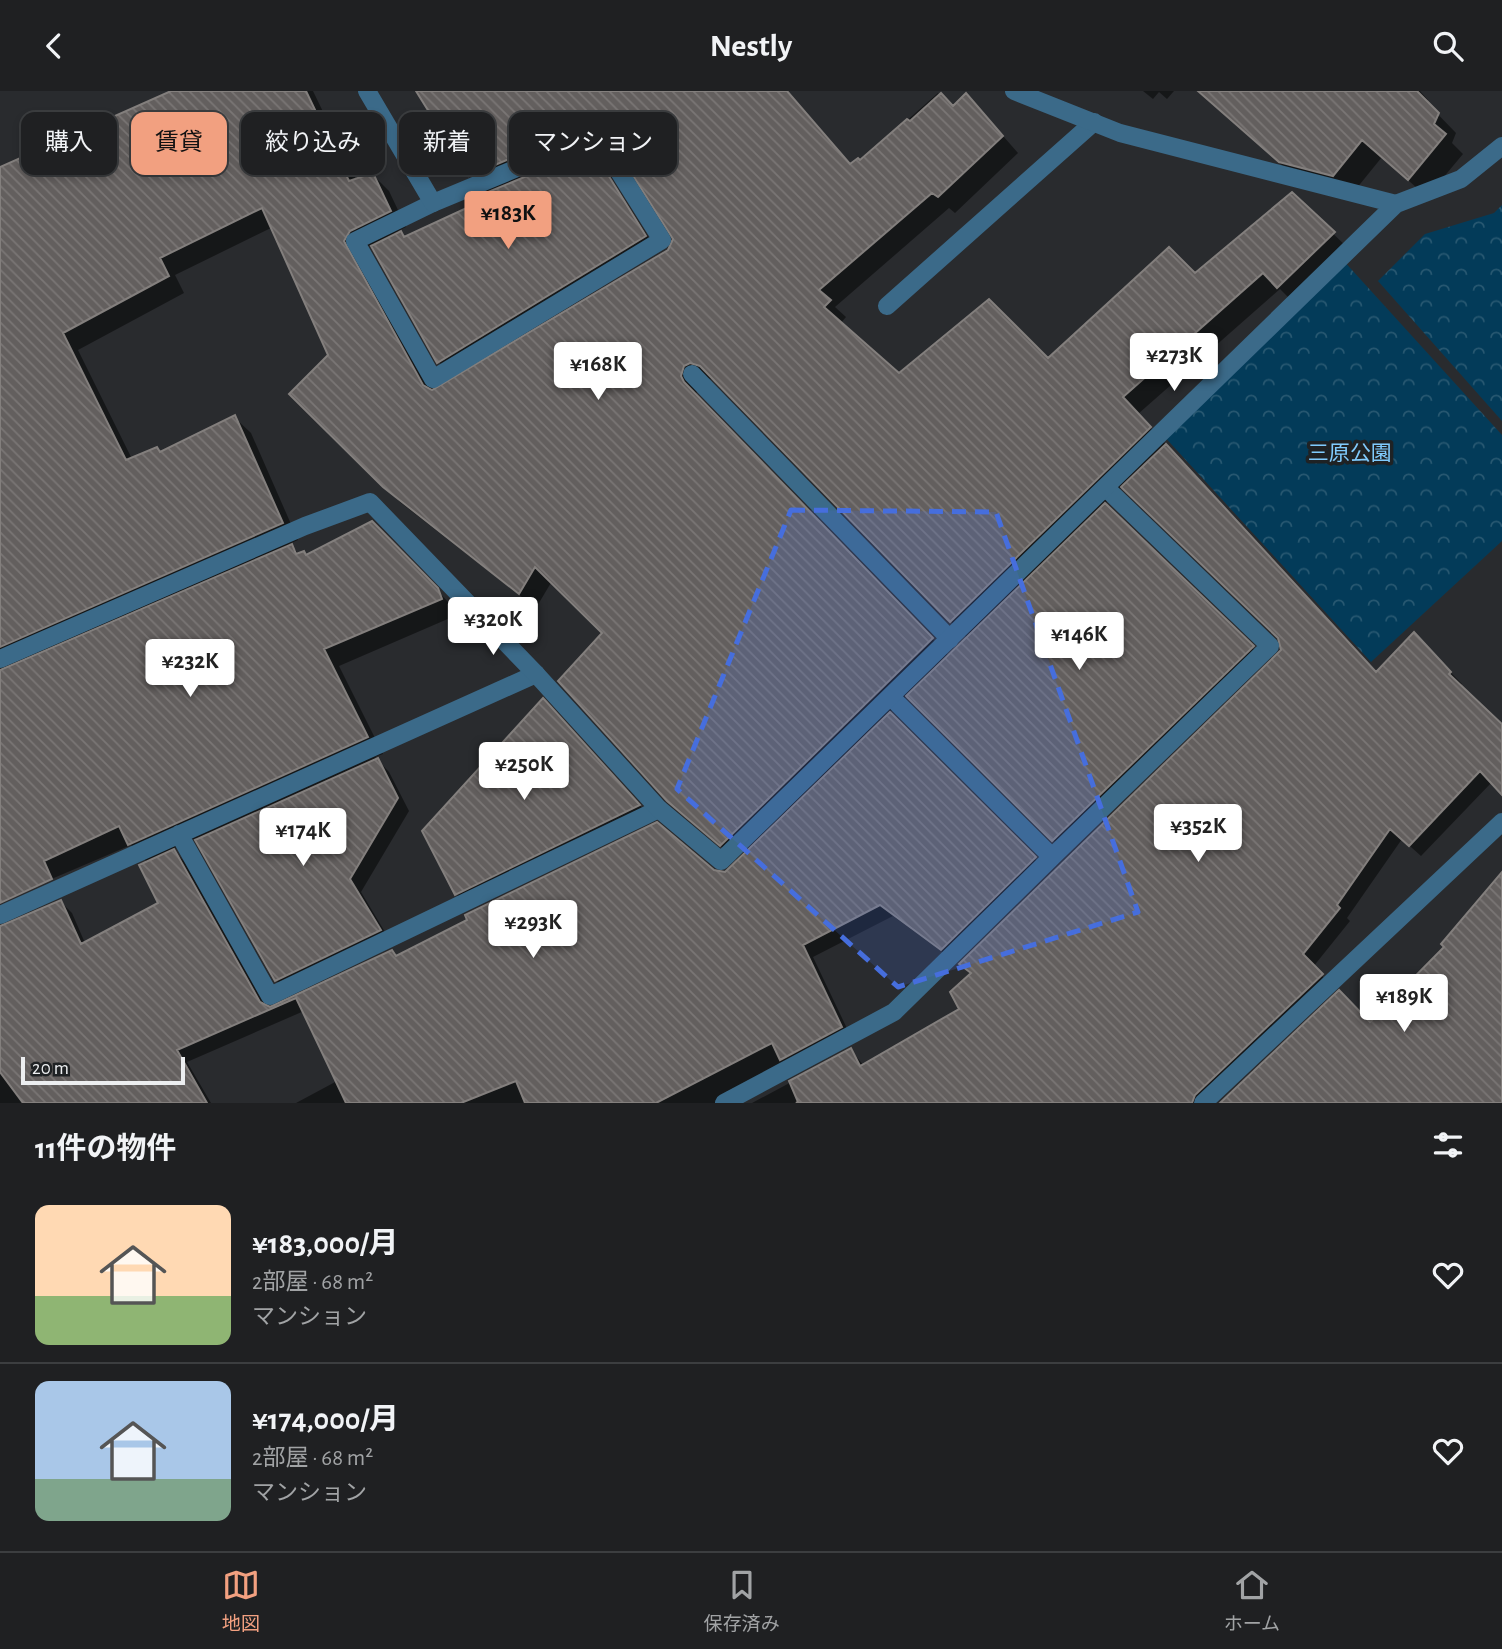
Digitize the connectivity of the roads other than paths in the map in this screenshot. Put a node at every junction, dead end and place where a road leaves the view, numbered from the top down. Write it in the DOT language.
graph roads {
  1 [pos="367,91"];
  2 [pos="1014,91"];
  3 [pos="1094,122"];
  4 [pos="1502,146"];
  5 [pos="433,203"];
  6 [pos="1396,204"];
  7 [pos="887,306"];
  8 [pos="692,374"];
  9 [pos="1106,488"];
  10 [pos="950,639"];
  11 [pos="0,659"];
  12 [pos="536,674"];
  13 [pos="891,697"];
  14 [pos="659,809"];
  15 [pos="1502,822"];
  16 [pos="179,834"];
  17 [pos="1052,857"];
  18 [pos="0,915"];
  19 [pos="724,1103"];
  20 [pos="1203,1103"];
  1 -- 5 [label="street"];
  2 -- 3 [label="street"];
  3 -- 6 [label="street"];
  3 -- 7 [label="street"];
  4 -- 6 [label="street"];
  5 -- 5 [label="street"];
  6 -- 9 [label="street"];
  8 -- 10 [label="street"];
  9 -- 10 [label="street"];
  9 -- 17 [label="street"];
  10 -- 13 [label="street"];
  11 -- 12 [label="street"];
  12 -- 14 [label="street"];
  12 -- 16 [label="street"];
  13 -- 14 [label="street"];
  13 -- 17 [label="street"];
  14 -- 16 [label="street"];
  15 -- 20 [label="street"];
  16 -- 18 [label="street"];
  17 -- 19 [label="street"];
}
